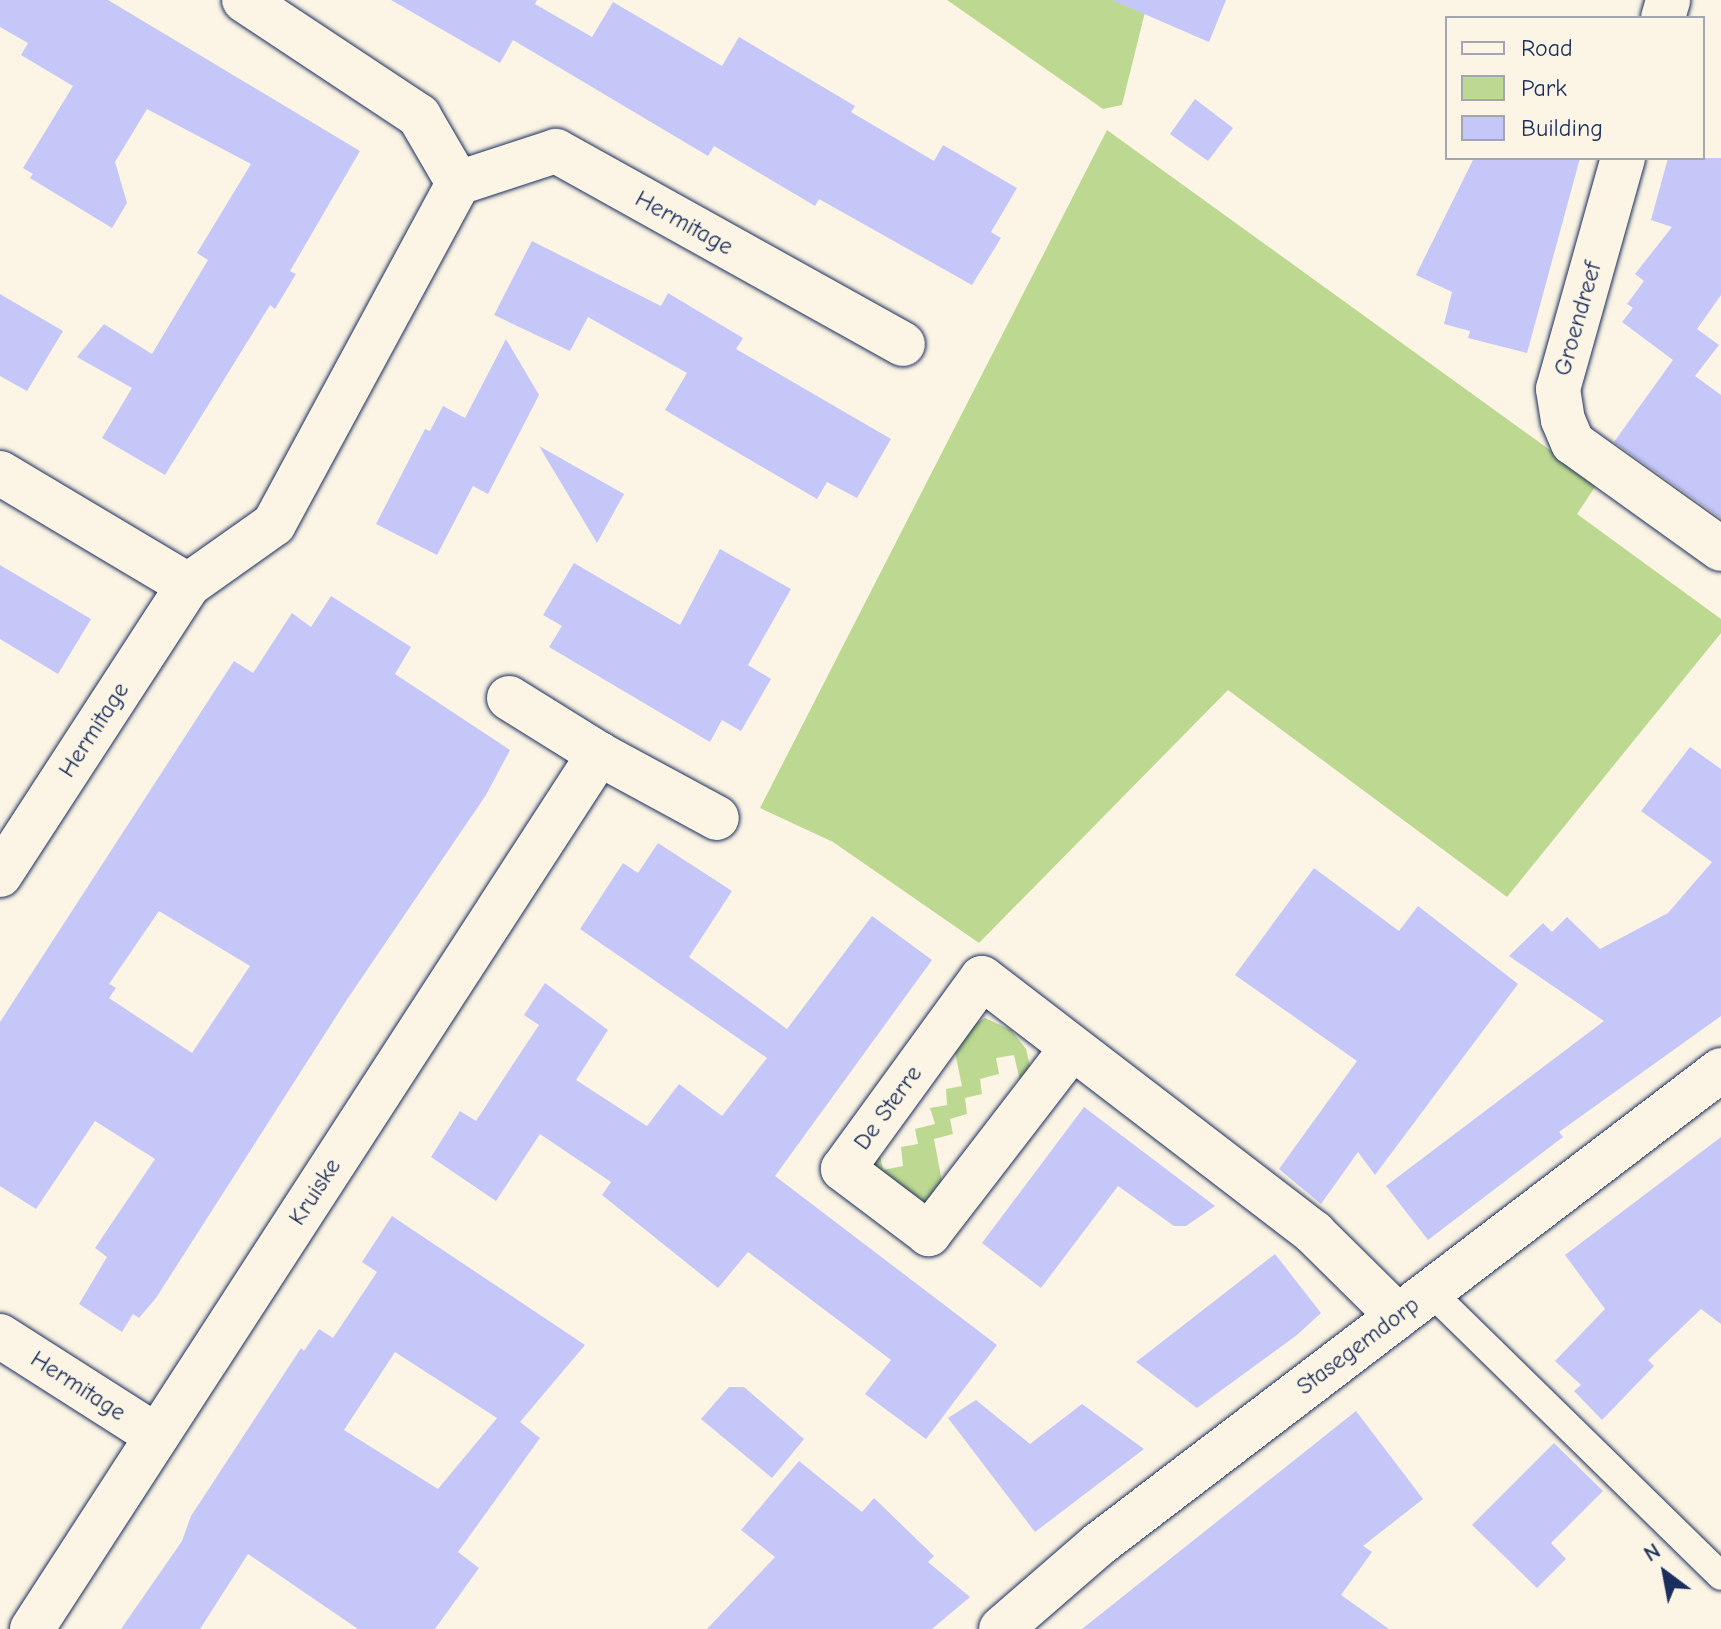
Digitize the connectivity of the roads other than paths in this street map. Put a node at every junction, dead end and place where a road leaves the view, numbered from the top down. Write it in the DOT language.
graph roads {
  1 [pos="244,0"];
  2 [pos="1622,160"];
  3 [pos="458,183"];
  4 [pos="903,344"];
  5 [pos="0,473"];
  6 [pos="1721,549"];
  7 [pos="188,585"];
  8 [pos="509,698"];
  9 [pos="599,754"];
  10 [pos="717,818"];
  11 [pos="0,875"];
  12 [pos="1072,1048"];
  13 [pos="1721,1070"];
  14 [pos="1414,1303"];
  15 [pos="0,1336"];
  16 [pos="157,1436"];
  17 [pos="1721,1576"];
  18 [pos="32,1629"];
  19 [pos="1001,1629"];
  1 -- 3 [label="street"];
  2 -- 6 [label="street, Groendreef"];
  3 -- 4 [label="street, Hermitage"];
  3 -- 7 [label="street, Hermitage"];
  5 -- 7 [label="street"];
  7 -- 11 [label="street, Hermitage"];
  8 -- 9 [label="street"];
  9 -- 10 [label="street"];
  9 -- 16 [label="street, Kruiske"];
  12 -- 12 [label="street, De Sterre"];
  12 -- 14 [label="street, De Sterre"];
  13 -- 14 [label="street, Stasegemdorp"];
  14 -- 17 [label="lane"];
  14 -- 19 [label="street, Stasegemdorp"];
  15 -- 16 [label="street, Hermitage"];
  16 -- 18 [label="street, Kruiske"];
}
